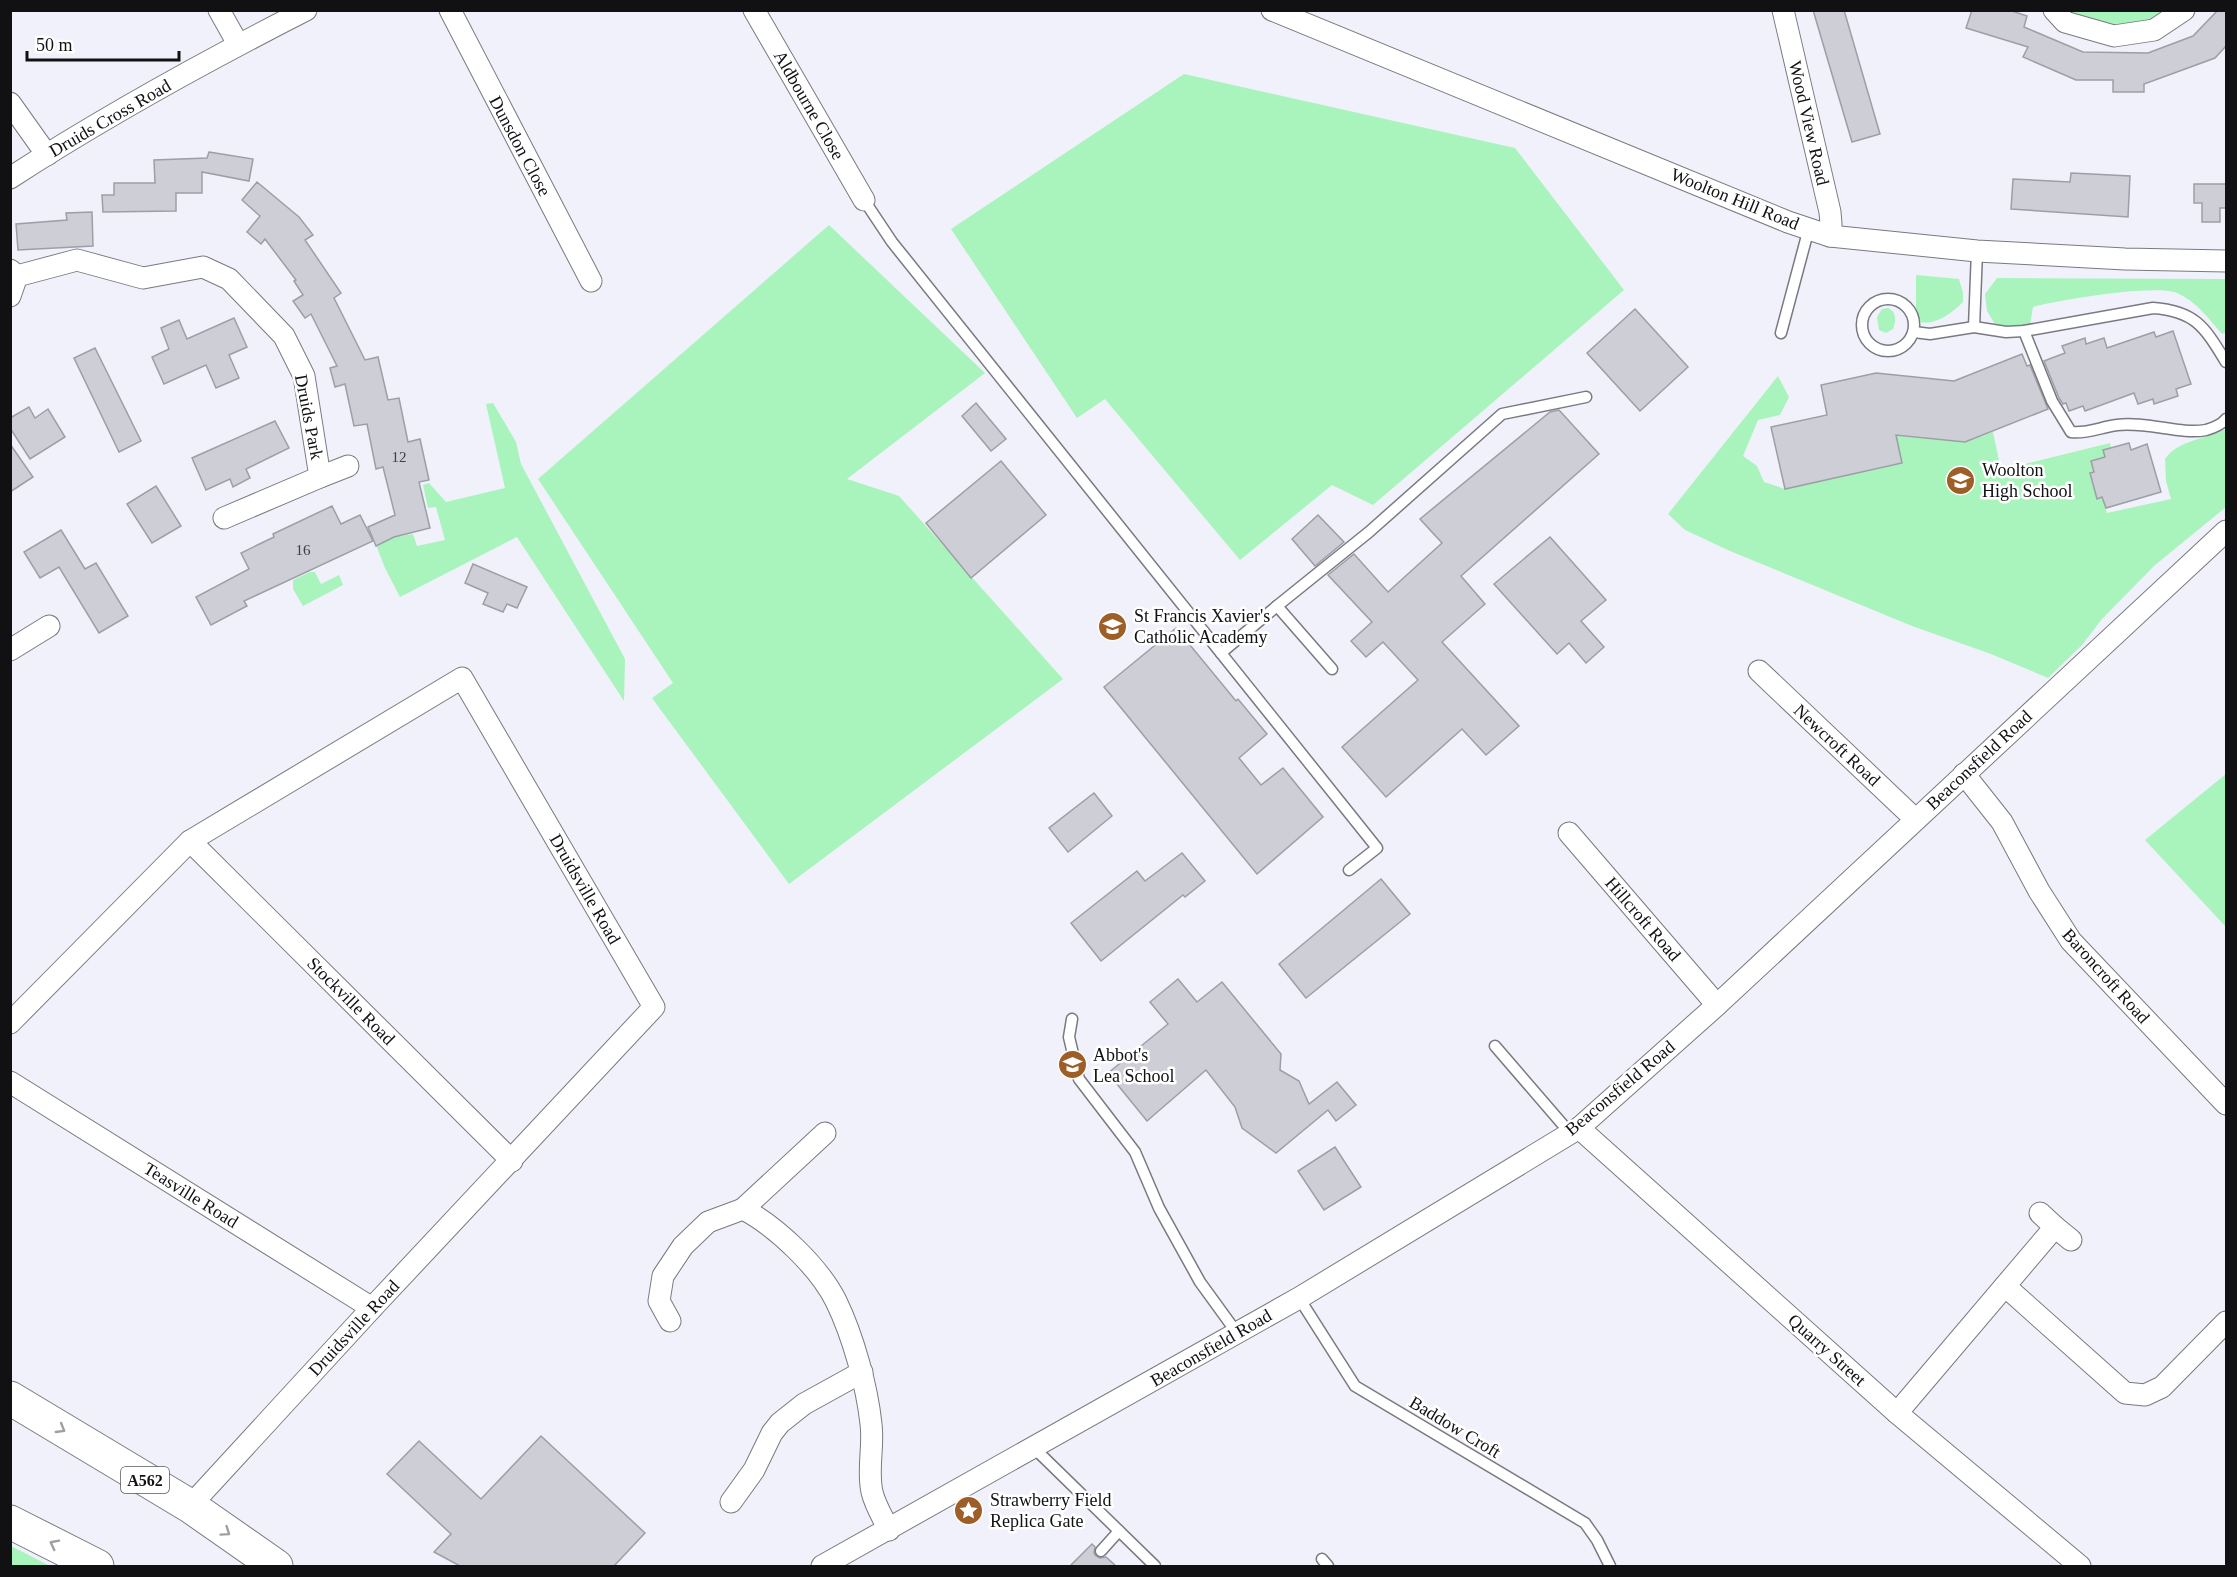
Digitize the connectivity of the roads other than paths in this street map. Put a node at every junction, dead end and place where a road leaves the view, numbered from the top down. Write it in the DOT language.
graph roads {
  1 [pos="219,10"];
  2 [pos="306,10"];
  3 [pos="450,10"];
  4 [pos="754,10"];
  5 [pos="1272,10"];
  6 [pos="1783,10"];
  7 [pos="2054,10"];
  8 [pos="2184,10"];
  9 [pos="238,45"];
  10 [pos="10,103"];
  11 [pos="47,155"];
  12 [pos="10,178"];
  13 [pos="864,200"];
  14 [pos="1809,228"];
  15 [pos="1830,236"];
  16 [pos="1977,251"];
  17 [pos="2226,261"];
  18 [pos="13,281"];
  19 [pos="591,281"];
  20 [pos="1974,327"];
  21 [pos="2024,331"];
  22 [pos="1914,332"];
  23 [pos="1780,333"];
  24 [pos="2226,362"];
  25 [pos="1586,397"];
  26 [pos="2226,419"];
  27 [pos="348,466"];
  28 [pos="320,477"];
  29 [pos="224,518"];
  30 [pos="2226,531"];
  31 [pos="1277,606"];
  32 [pos="49,626"];
  33 [pos="10,650"];
  34 [pos="1221,653"];
  35 [pos="1332,669"];
  36 [pos="1759,671"];
  37 [pos="1964,774"];
  38 [pos="1915,819"];
  39 [pos="1569,833"];
  40 [pos="190,841"];
  41 [pos="1349,870"];
  42 [pos="1717,1005"];
  43 [pos="1072,1018"];
  44 [pos="10,1023"];
  45 [pos="1495,1046"];
  46 [pos="10,1082"];
  47 [pos="2226,1104"];
  48 [pos="1574,1131"];
  49 [pos="825,1133"];
  50 [pos="512,1161"];
  51 [pos="743,1209"];
  52 [pos="2055,1227"];
  53 [pos="2005,1286"];
  54 [pos="1299,1298"];
  55 [pos="372,1308"];
  56 [pos="670,1321"];
  57 [pos="2226,1322"];
  58 [pos="1237,1333"];
  59 [pos="862,1372"];
  60 [pos="10,1398"];
  61 [pos="1897,1413"];
  62 [pos="1034,1448"];
  63 [pos="731,1502"];
  64 [pos="190,1506"];
  65 [pos="10,1522"];
  66 [pos="889,1530"];
  67 [pos="1119,1531"];
  68 [pos="1101,1551"];
  69 [pos="97,1566"];
  70 [pos="276,1566"];
  71 [pos="822,1566"];
  72 [pos="1155,1566"];
  73 [pos="1610,1566"];
  74 [pos="2080,1566"];
  1 -- 9 [label="street"];
  2 -- 9 [label="street, Druids Cross Road"];
  3 -- 19 [label="street, Dunsdon Close"];
  4 -- 13 [label="street, Aldbourne Close"];
  5 -- 14 [label="street, Woolton Hill Road"];
  6 -- 15 [label="street, Wood View Road"];
  7 -- 8 [label="street"];
  9 -- 11 [label="street, Druids Cross Road"];
  10 -- 11 [label="street"];
  11 -- 12 [label="street, Druids Cross Road"];
  13 -- 34 [label="lane"];
  14 -- 15 [label="street, Woolton Hill Road"];
  14 -- 23 [label="lane"];
  15 -- 16 [label="street, Woolton Hill Road"];
  16 -- 17 [label="street, Woolton Hill Road"];
  16 -- 20 [label="lane"];
  18 -- 28 [label="street, Druids Park"];
  20 -- 21 [label="lane"];
  20 -- 22 [label="lane"];
  21 -- 24 [label="lane"];
  21 -- 26 [label="lane"];
  22 -- 22 [label="lane"];
  25 -- 31 [label="lane"];
  27 -- 28 [label="street, Druids Park"];
  28 -- 29 [label="street, Druids Park"];
  30 -- 37 [label="street, Beaconsfield Road"];
  31 -- 34 [label="lane"];
  31 -- 35 [label="lane"];
  32 -- 33 [label="street"];
  34 -- 41 [label="lane"];
  36 -- 38 [label="street, Newcroft Road"];
  37 -- 38 [label="street, Beaconsfield Road"];
  37 -- 47 [label="street, Baroncroft Road"];
  38 -- 42 [label="street, Beaconsfield Road"];
  39 -- 42 [label="street, Hillcroft Road"];
  40 -- 44 [label="street, Druidsville Road"];
  40 -- 50 [label="street, Stockville Road"];
  40 -- 50 [label="street, Druidsville Road"];
  42 -- 48 [label="street, Beaconsfield Road"];
  43 -- 58 [label="lane"];
  45 -- 48 [label="lane"];
  46 -- 55 [label="street, Teasville Road"];
  48 -- 54 [label="street, Beaconsfield Road"];
  48 -- 61 [label="street, Quarry Street"];
  49 -- 51 [label="street"];
  50 -- 55 [label="street, Druidsville Road"];
  51 -- 56 [label="street"];
  51 -- 59 [label="street"];
  52 -- 53 [label="street"];
  53 -- 57 [label="street"];
  53 -- 61 [label="street"];
  54 -- 58 [label="street, Beaconsfield Road"];
  54 -- 73 [label="lane, Baddow Croft"];
  55 -- 64 [label="street, Druidsville Road"];
  58 -- 62 [label="street, Beaconsfield Road"];
  59 -- 63 [label="street"];
  59 -- 66 [label="street"];
  60 -- 64 [label="highway, A562, one-way"];
  61 -- 74 [label="street, Quarry Street"];
  62 -- 66 [label="street, Beaconsfield Road"];
  62 -- 67 [label="lane"];
  64 -- 70 [label="highway, A562, one-way"];
  69 -- 65 [label="highway, one-way"];
  66 -- 71 [label="street, Beaconsfield Road"];
  67 -- 68 [label="lane"];
  67 -- 72 [label="lane"];
}
